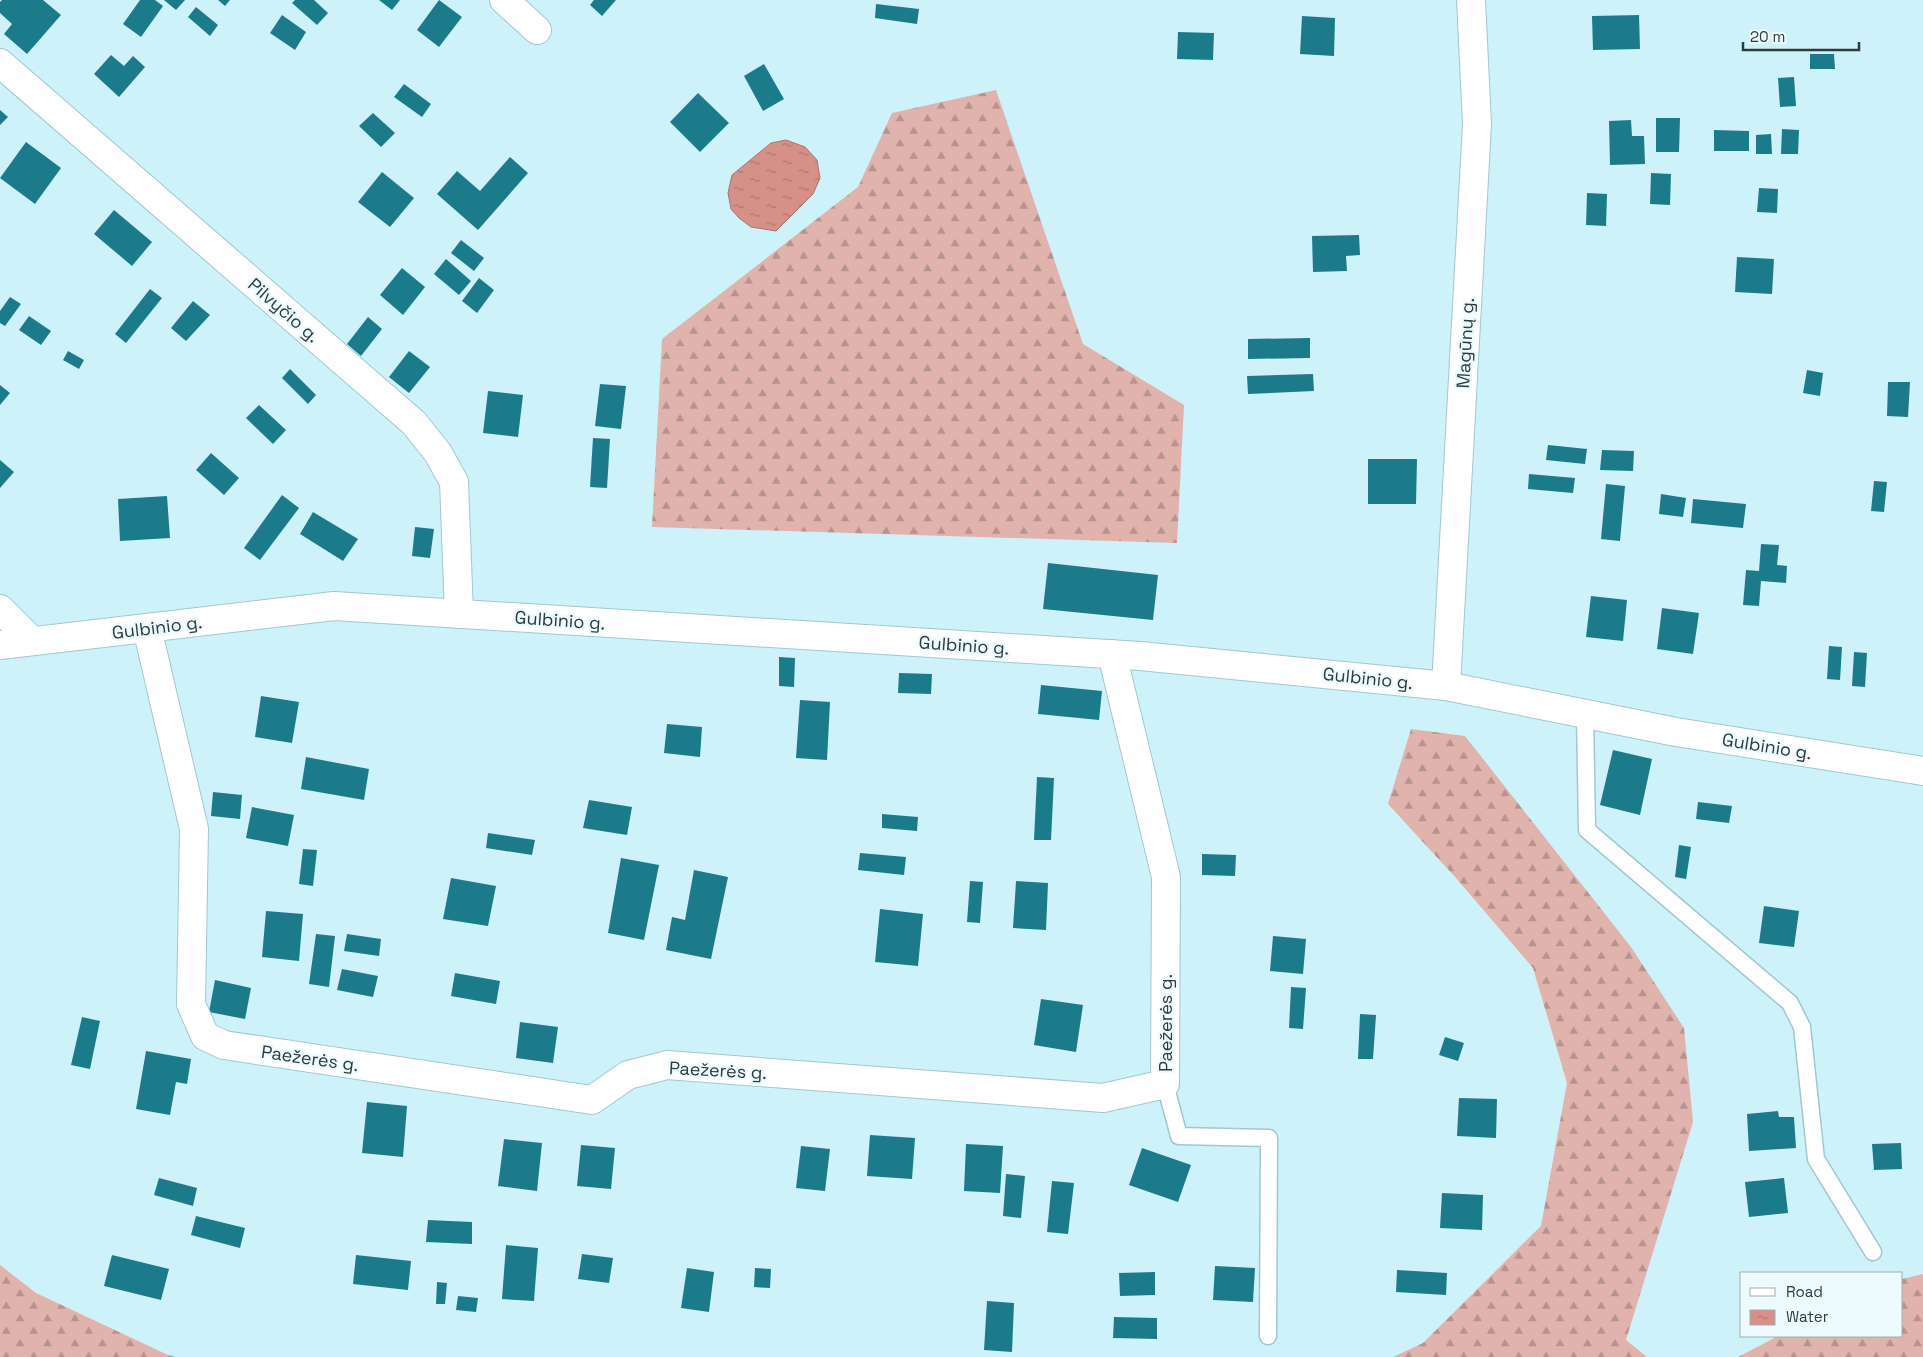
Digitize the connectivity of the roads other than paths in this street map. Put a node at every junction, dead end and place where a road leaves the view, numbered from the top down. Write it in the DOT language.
graph roads {
  1 [pos="504,0"];
  2 [pos="1471,0"];
  3 [pos="537,30"];
  4 [pos="0,63"];
  5 [pos="0,609"];
  6 [pos="459,614"];
  7 [pos="147,628"];
  8 [pos="32,641"];
  9 [pos="0,645"];
  10 [pos="1112,654"];
  11 [pos="1446,686"];
  12 [pos="1585,714"];
  13 [pos="1923,771"];
  14 [pos="1165,1084"];
  15 [pos="1873,1252"];
  16 [pos="1268,1336"];
  1 -- 3 [label="street"];
  2 -- 11 [label="street, Magūnų g."];
  4 -- 6 [label="street, Pilvyčio g."];
  5 -- 8 [label="street"];
  6 -- 7 [label="street, Gulbinio g."];
  6 -- 10 [label="street, Gulbinio g."];
  7 -- 8 [label="street, Gulbinio g."];
  7 -- 14 [label="street, Paežerės g."];
  8 -- 9 [label="street, Gulbinio g."];
  10 -- 11 [label="street, Gulbinio g."];
  10 -- 14 [label="street, Paežerės g."];
  11 -- 12 [label="street, Gulbinio g."];
  12 -- 13 [label="street, Gulbinio g."];
  12 -- 15 [label="lane"];
  14 -- 16 [label="lane"];
}
